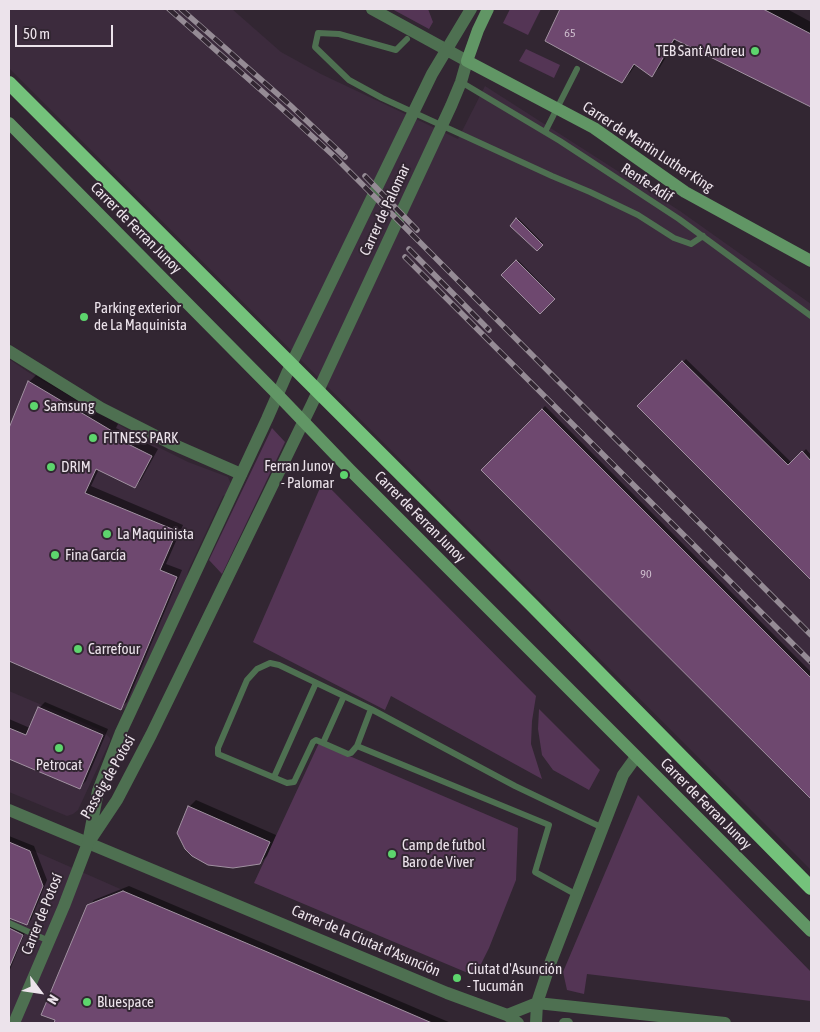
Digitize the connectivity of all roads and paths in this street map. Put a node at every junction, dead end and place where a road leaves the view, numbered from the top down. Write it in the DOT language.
graph roads {
  1 [pos="372,9"];
  2 [pos="471,9"];
  3 [pos="488,9"];
  4 [pos="407,40"];
  5 [pos="448,50"];
  6 [pos="467,61"];
  7 [pos="578,69"];
  8 [pos="462,82"];
  9 [pos="9,83"];
  10 [pos="558,109"];
  11 [pos="9,123"];
  12 [pos="545,132"];
  13 [pos="703,236"];
  14 [pos="811,261"];
  15 [pos="811,316"];
  16 [pos="9,351"];
  17 [pos="278,395"];
  18 [pos="302,421"];
  19 [pos="241,474"];
  20 [pos="316,683"];
  21 [pos="344,696"];
  22 [pos="371,709"];
  23 [pos="323,743"];
  24 [pos="356,746"];
  25 [pos="636,757"];
  26 [pos="274,778"];
  27 [pos="9,810"];
  28 [pos="603,828"];
  29 [pos="88,844"];
  30 [pos="811,888"];
  31 [pos="577,895"];
  32 [pos="9,923"];
  33 [pos="811,931"];
  34 [pos="49,941"];
  35 [pos="537,1004"];
  36 [pos="507,1015"];
  37 [pos="14,1023"];
  38 [pos="518,1023"];
  39 [pos="536,1023"];
  40 [pos="564,1023"];
  41 [pos="568,1023"];
  42 [pos="726,1023"];
  1 -- 5 [label="street"];
  2 -- 5 [label="street, Carrer de Palomar"];
  3 -- 6 [label="main road, Carrer de Palomar"];
  4 -- 13 [label="lane"];
  5 -- 6 [label="street"];
  5 -- 17 [label="street, Carrer de Palomar"];
  6 -- 8 [label="street, Carrer de Palomar"];
  6 -- 10 [label="main road, Carrer de Martin Luther King"];
  7 -- 10 [label="lane"];
  8 -- 12 [label="lane, Renfe-Adif"];
  8 -- 18 [label="street, Carrer de Palomar"];
  9 -- 30 [label="highway"];
  10 -- 12 [label="lane"];
  10 -- 14 [label="main road, Carrer de Martin Luther King"];
  11 -- 17 [label="main road, Carrer de Ferran Junoy"];
  12 -- 13 [label="lane, Renfe-Adif"];
  13 -- 15 [label="lane, Renfe-Adif"];
  16 -- 19 [label="street"];
  17 -- 18 [label="main road, Carrer de Ferran Junoy"];
  17 -- 19 [label="street, Passeig de Potosí"];
  18 -- 25 [label="main road, Carrer de Ferran Junoy"];
  18 -- 29 [label="street, Passeig de Potosí"];
  19 -- 29 [label="street, Passeig de Potosí"];
  20 -- 21 [label="lane"];
  20 -- 26 [label="lane"];
  20 -- 26 [label="lane"];
  21 -- 22 [label="lane"];
  21 -- 23 [label="lane"];
  22 -- 24 [label="lane"];
  22 -- 28 [label="lane"];
  23 -- 24 [label="lane"];
  23 -- 26 [label="lane"];
  24 -- 31 [label="lane"];
  25 -- 28 [label="street"];
  25 -- 33 [label="main road, Carrer de Ferran Junoy"];
  27 -- 29 [label="street, Carrer de la Ciutat d'Asunción"];
  28 -- 31 [label="street"];
  29 -- 34 [label="street, Carrer de Potosí"];
  29 -- 36 [label="street, Carrer de la Ciutat d'Asunción"];
  31 -- 35 [label="street"];
  32 -- 34 [label="lane"];
  34 -- 37 [label="street, Carrer de Potosí"];
  35 -- 36 [label="street"];
  35 -- 39 [label="street"];
  35 -- 42 [label="street"];
  36 -- 38 [label="street, Carrer de la Ciutat d'Asunción"];
  40 -- 41 [label="street"];
}
